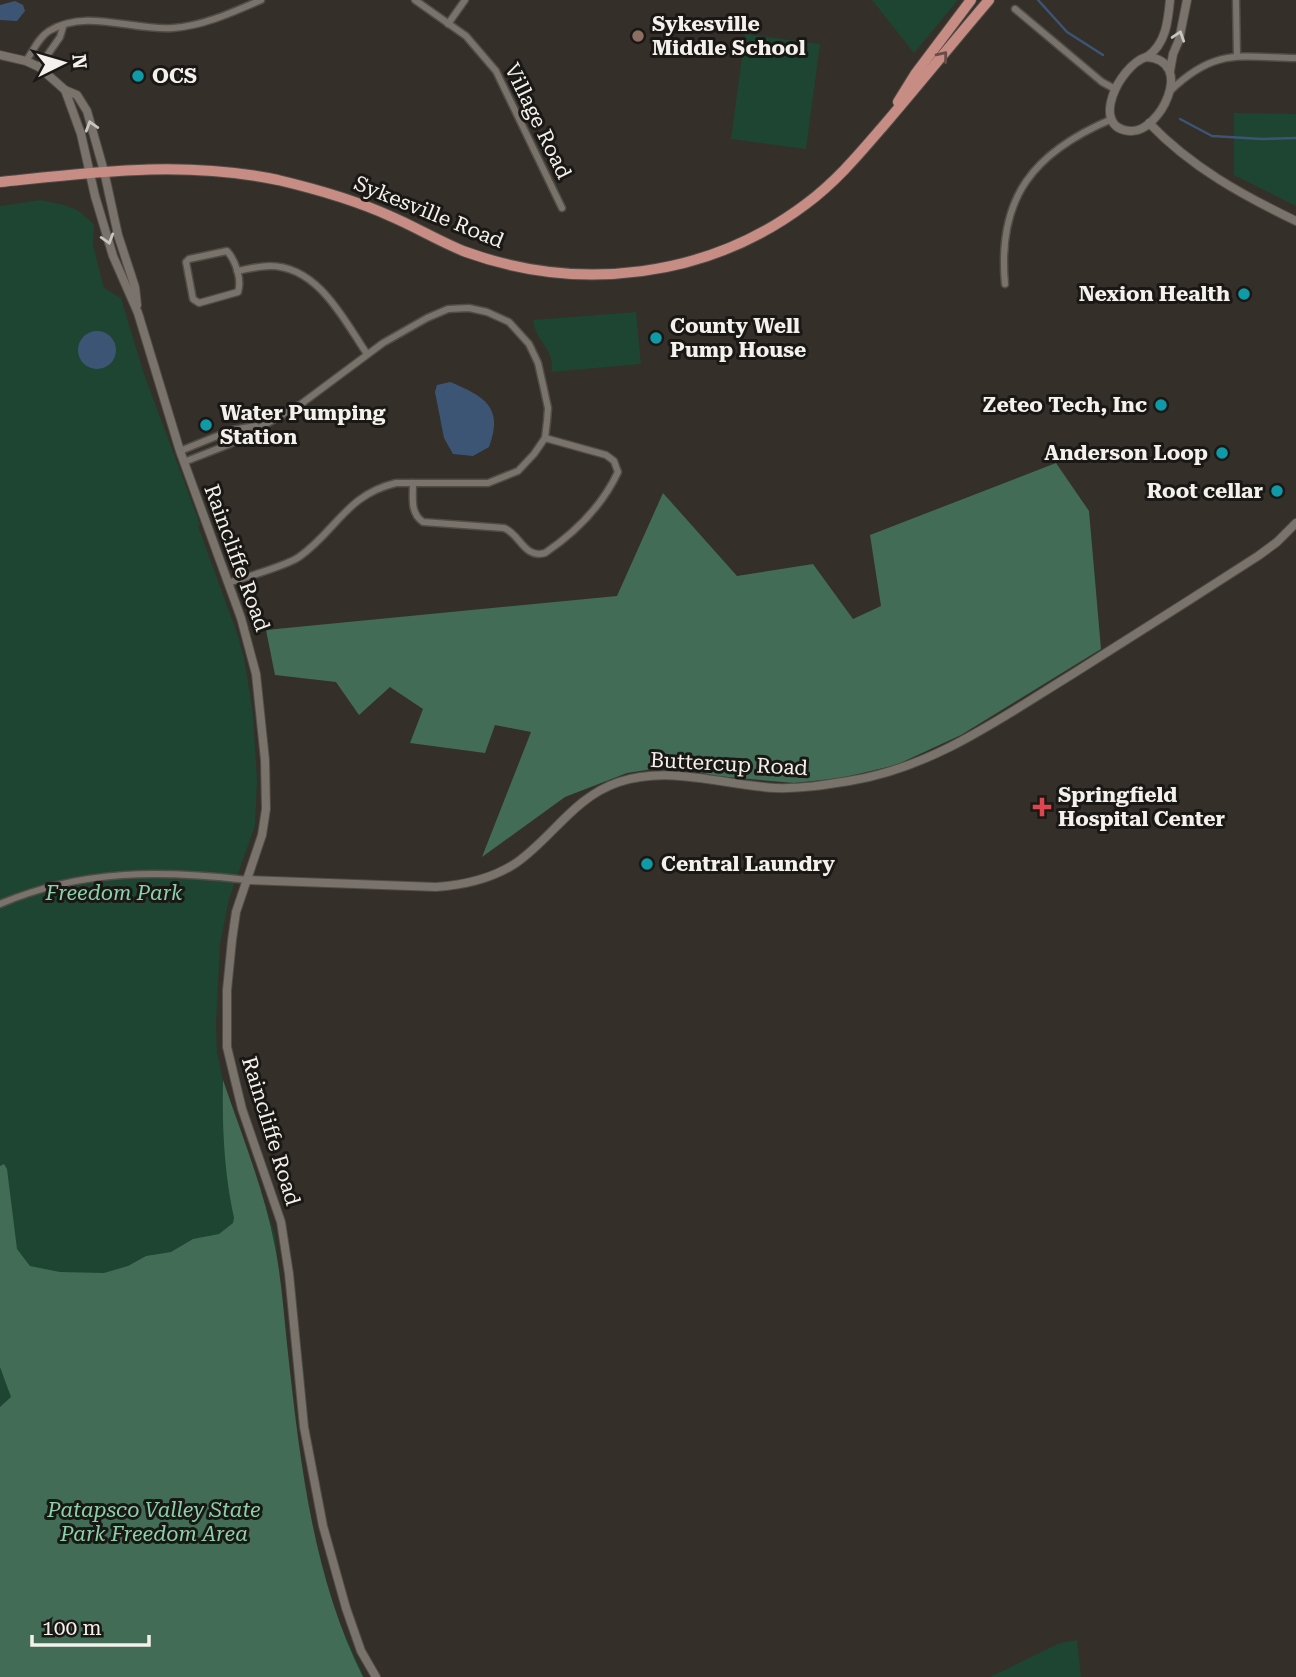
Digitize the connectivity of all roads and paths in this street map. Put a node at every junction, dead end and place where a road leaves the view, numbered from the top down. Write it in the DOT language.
graph roads {
  1 [pos="261,0"];
  2 [pos="415,0"];
  3 [pos="465,0"];
  4 [pos="971,0"];
  5 [pos="989,0"];
  6 [pos="1170,0"];
  7 [pos="1188,0"];
  8 [pos="1236,0"];
  9 [pos="1015,9"];
  10 [pos="448,24"];
  11 [pos="63,27"];
  12 [pos="0,55"];
  13 [pos="1237,56"];
  14 [pos="1146,57"];
  15 [pos="1296,58"];
  16 [pos="26,61"];
  17 [pos="39,67"];
  18 [pos="1170,71"];
  19 [pos="1115,89"];
  20 [pos="65,90"];
  21 [pos="1170,91"];
  22 [pos="1112,119"];
  23 [pos="1149,123"];
  24 [pos="883,126"];
  25 [pos="104,171"];
  26 [pos="90,173"];
  27 [pos="0,182"];
  28 [pos="562,208"];
  29 [pos="1296,221"];
  30 [pos="237,271"];
  31 [pos="1005,284"];
  32 [pos="142,311"];
  33 [pos="367,354"];
  34 [pos="261,425"];
  35 [pos="545,438"];
  36 [pos="180,451"];
  37 [pos="184,462"];
  38 [pos="413,483"];
  39 [pos="1296,523"];
  40 [pos="228,583"];
  41 [pos="247,880"];
  42 [pos="0,904"];
  43 [pos="376,1677"];
  1 -- 11 [label="street"];
  2 -- 10 [label="street, Village Road"];
  3 -- 10 [label="street"];
  4 -- 24 [label="main road, Sykesville Road"];
  24 -- 5 [label="main road, Sykesville Road, one-way"];
  6 -- 14 [label="street"];
  18 -- 7 [label="street, one-way"];
  8 -- 13 [label="street"];
  9 -- 19 [label="street"];
  10 -- 28 [label="street, Village Road"];
  11 -- 16 [label="street"];
  11 -- 17 [label="street"];
  12 -- 16 [label="street, Raincliffe Road"];
  13 -- 15 [label="street"];
  13 -- 21 [label="street"];
  14 -- 18 [label="street"];
  14 -- 19 [label="street"];
  16 -- 17 [label="street, Raincliffe Road"];
  17 -- 20 [label="street, Raincliffe Road"];
  18 -- 21 [label="street"];
  19 -- 22 [label="street"];
  25 -- 20 [label="street, Raincliffe Road, one-way"];
  20 -- 26 [label="street, Raincliffe Road"];
  21 -- 23 [label="street"];
  22 -- 23 [label="street"];
  22 -- 31 [label="street"];
  23 -- 29 [label="street"];
  24 -- 25 [label="main road, Sykesville Road"];
  25 -- 26 [label="main road, Sykesville Road"];
  25 -- 32 [label="street, Raincliffe Road"];
  26 -- 27 [label="main road, Sykesville Road"];
  26 -- 32 [label="street, Raincliffe Road, one-way"];
  30 -- 30 [label="street"];
  30 -- 33 [label="street"];
  32 -- 36 [label="street, Raincliffe Road"];
  33 -- 34 [label="street"];
  33 -- 35 [label="street"];
  34 -- 36 [label="street"];
  34 -- 37 [label="street"];
  35 -- 38 [label="street"];
  35 -- 38 [label="street"];
  36 -- 37 [label="street, Raincliffe Road"];
  37 -- 40 [label="street, Raincliffe Road"];
  38 -- 40 [label="street"];
  39 -- 41 [label="street, Buttercup Road"];
  40 -- 41 [label="street, Raincliffe Road"];
  41 -- 42 [label="street, Buttercup Road"];
  41 -- 43 [label="street, Raincliffe Road"];
}
